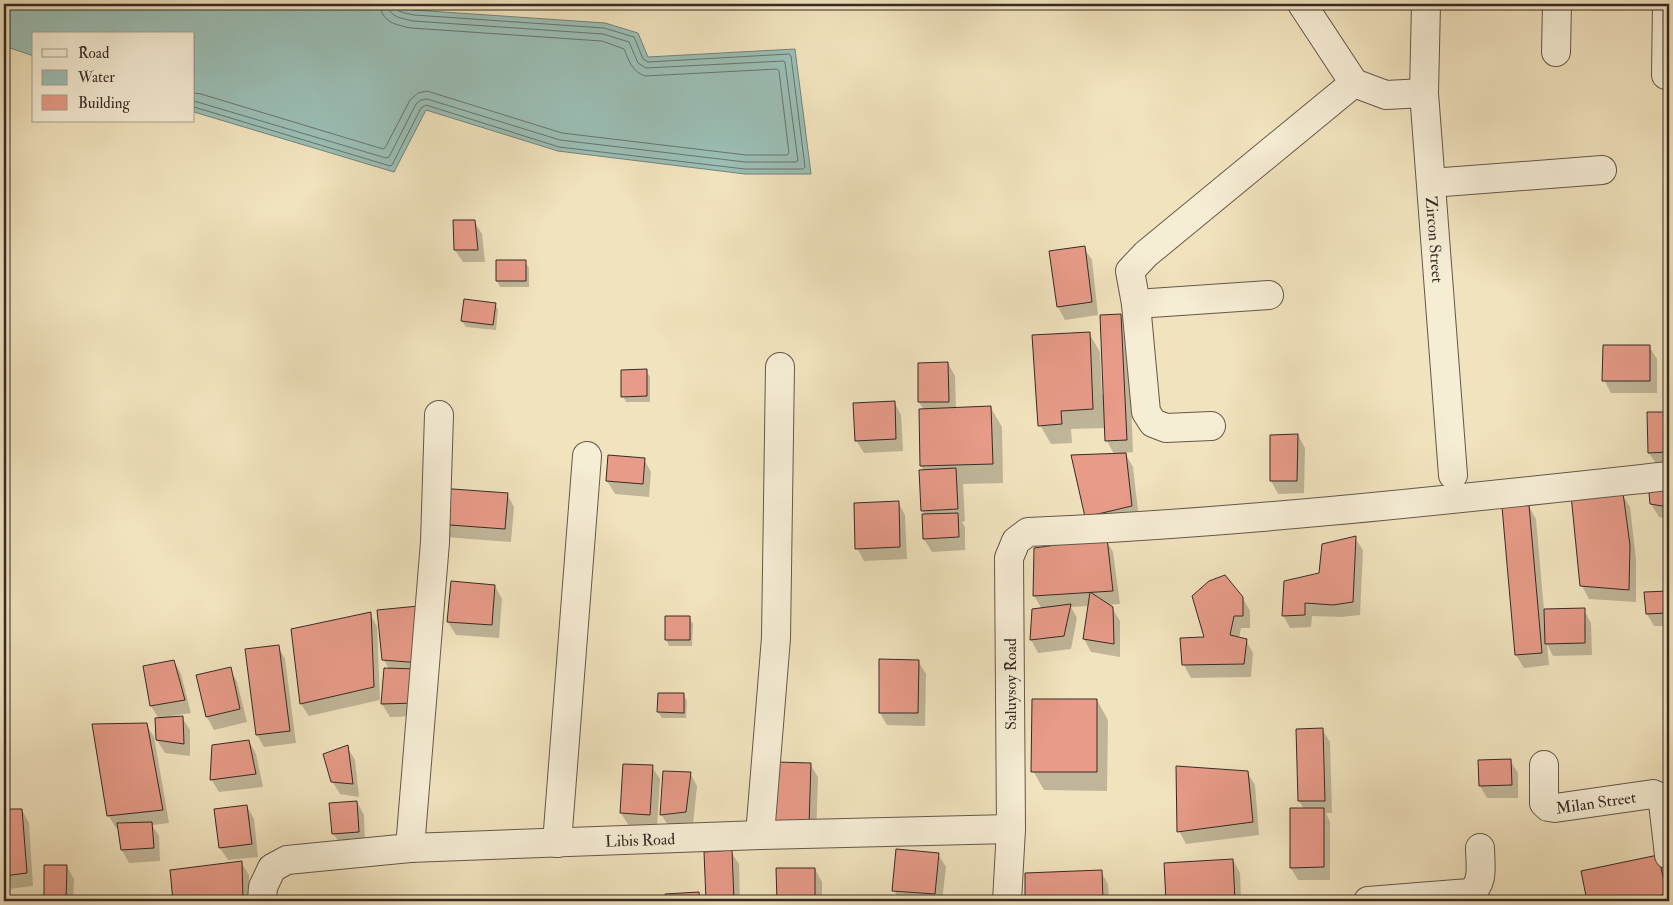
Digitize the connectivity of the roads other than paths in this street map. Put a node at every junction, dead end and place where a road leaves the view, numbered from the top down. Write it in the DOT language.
graph roads {
  1 [pos="1302,4"];
  2 [pos="1426,4"];
  3 [pos="1557,4"];
  4 [pos="1667,4"];
  5 [pos="1556,52"];
  6 [pos="1666,75"];
  7 [pos="1354,83"];
  8 [pos="1424,92"];
  9 [pos="1602,170"];
  10 [pos="1431,183"];
  11 [pos="1269,295"];
  12 [pos="1136,304"];
  13 [pos="780,367"];
  14 [pos="439,415"];
  15 [pos="1211,426"];
  16 [pos="587,456"];
  17 [pos="1454,475"];
  18 [pos="1669,476"];
  19 [pos="1544,765"];
  20 [pos="1011,828"];
  21 [pos="760,835"];
  22 [pos="557,843"];
  23 [pos="410,848"];
  24 [pos="1480,848"];
  25 [pos="1669,855"];
  26 [pos="262,901"];
  27 [pos="1007,901"];
  28 [pos="1368,901"];
  1 -- 7 [label="street"];
  2 -- 8 [label="street, Zircon Street"];
  3 -- 5 [label="street"];
  4 -- 6 [label="street"];
  7 -- 8 [label="street"];
  7 -- 12 [label="street"];
  8 -- 10 [label="street, Zircon Street"];
  9 -- 10 [label="street"];
  10 -- 17 [label="street, Zircon Street"];
  11 -- 12 [label="street"];
  12 -- 15 [label="street"];
  13 -- 21 [label="street"];
  14 -- 23 [label="street"];
  16 -- 22 [label="street"];
  18 -- 20 [label="street, Saluysoy Road"];
  19 -- 25 [label="street, Milan Street"];
  20 -- 21 [label="street, Libis Road"];
  20 -- 27 [label="street, Saluysoy Road"];
  21 -- 22 [label="street, Libis Road"];
  22 -- 23 [label="street, Libis Road"];
  23 -- 26 [label="street, Libis Road"];
  24 -- 28 [label="street"];
}
